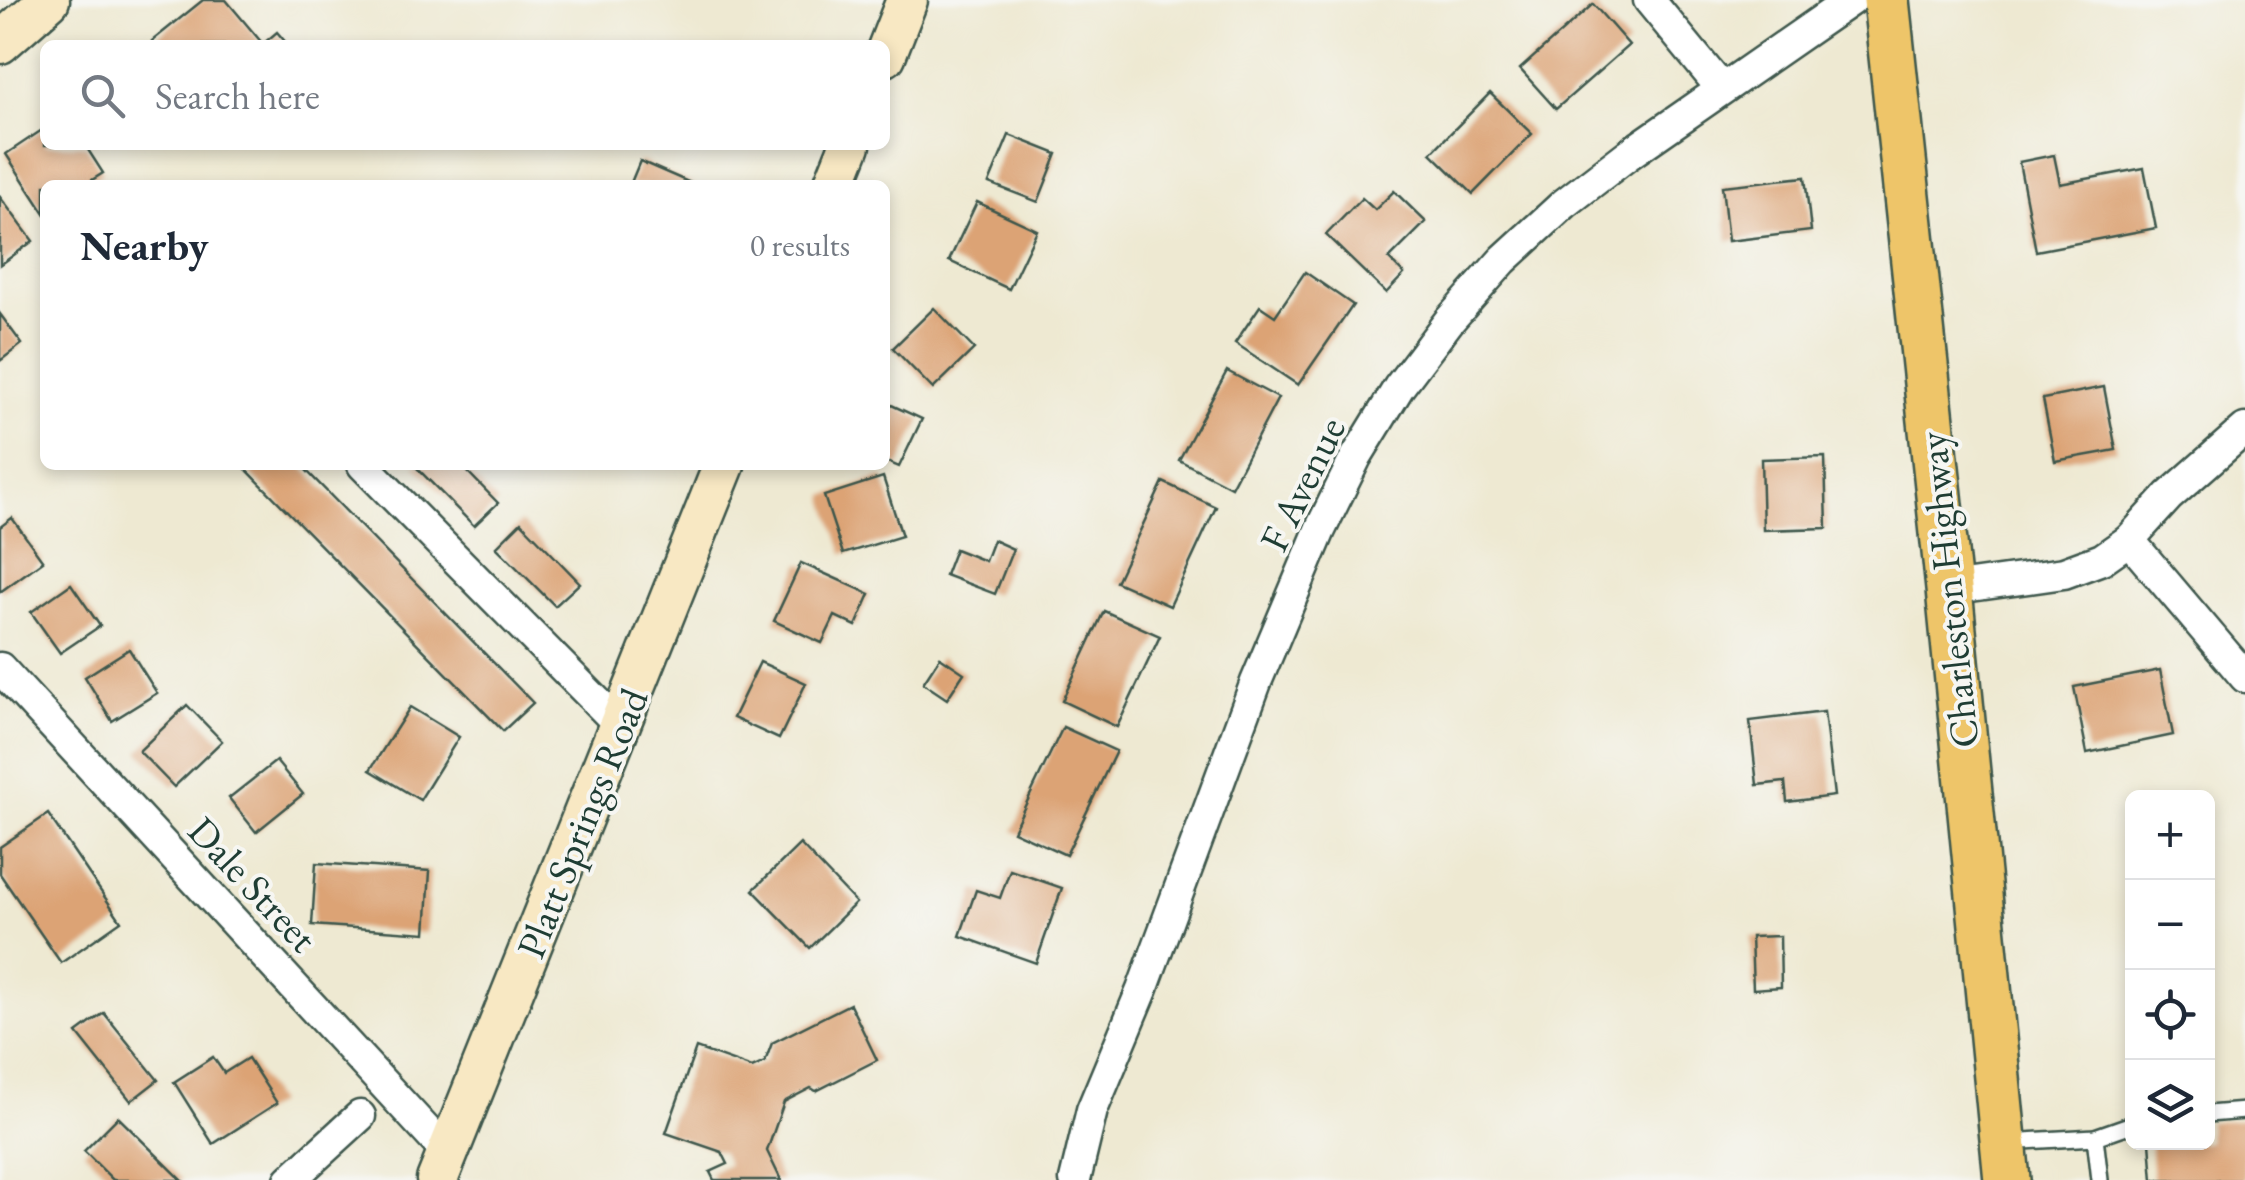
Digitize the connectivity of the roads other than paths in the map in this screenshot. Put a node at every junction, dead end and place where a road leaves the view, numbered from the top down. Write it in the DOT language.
graph roads {
  1 [pos="49,0"];
  2 [pos="907,0"];
  3 [pos="1649,0"];
  4 [pos="1850,0"];
  5 [pos="1886,0"];
  6 [pos="0,43"];
  7 [pos="890,43"];
  8 [pos="1722,89"];
  9 [pos="848,150"];
  10 [pos="836,180"];
  11 [pos="2245,430"];
  12 [pos="368,470"];
  13 [pos="722,470"];
  14 [pos="2129,540"];
  15 [pos="1949,588"];
  16 [pos="0,668"];
  17 [pos="2245,677"];
  18 [pos="621,726"];
  19 [pos="2245,1111"];
  20 [pos="2215,1113"];
  21 [pos="360,1116"];
  22 [pos="2125,1126"];
  23 [pos="2094,1137"];
  24 [pos="2005,1161"];
  25 [pos="443,1167"];
  26 [pos="290,1180"];
  27 [pos="1075,1180"];
  28 [pos="2100,1180"];
  1 -- 6 [label="main road"];
  2 -- 7 [label="main road"];
  3 -- 8 [label="street"];
  4 -- 8 [label="street, F Avenue"];
  5 -- 15 [label="main road, Charleston Highway"];
  8 -- 27 [label="street, F Avenue"];
  9 -- 10 [label="main road"];
  11 -- 14 [label="street"];
  12 -- 18 [label="street"];
  13 -- 18 [label="main road, Platt Springs Road"];
  14 -- 15 [label="street"];
  14 -- 17 [label="street"];
  15 -- 24 [label="main road, Charleston Highway"];
  16 -- 25 [label="street, Dale Street"];
  18 -- 25 [label="main road, Platt Springs Road"];
  19 -- 20 [label="lane"];
  21 -- 26 [label="street"];
  22 -- 23 [label="lane"];
  23 -- 24 [label="lane"];
  23 -- 28 [label="lane"];
}
